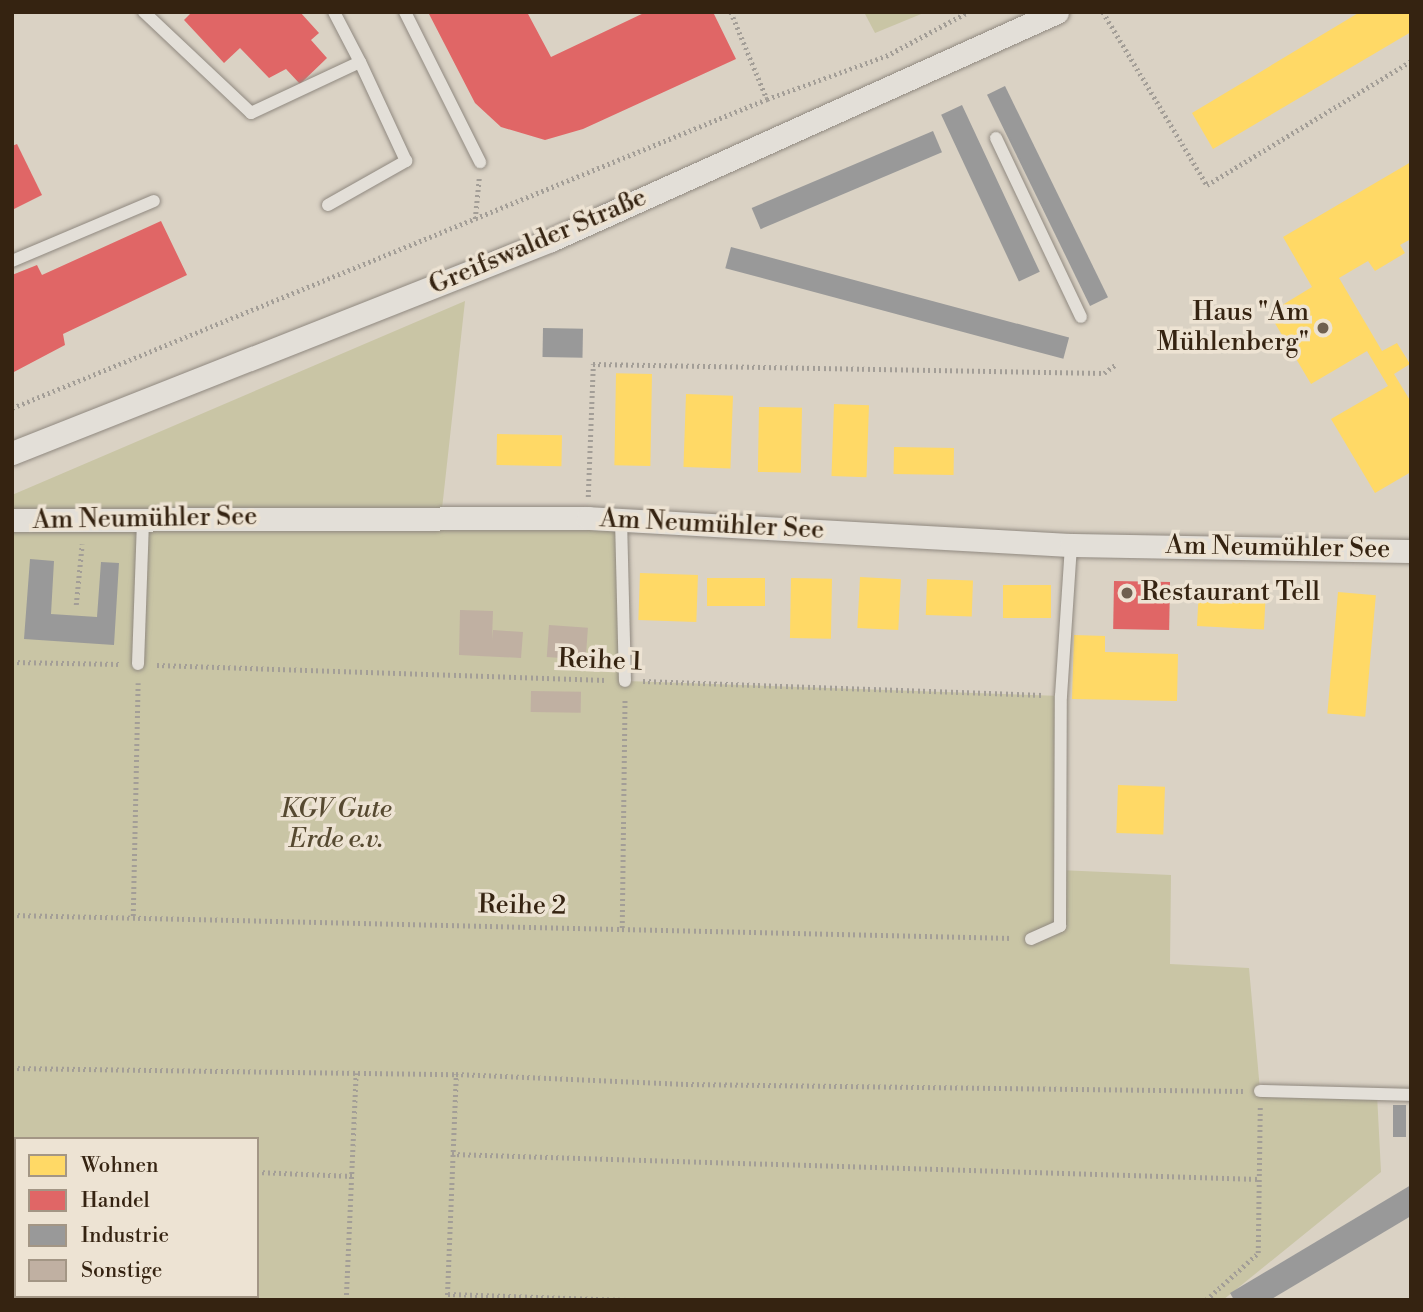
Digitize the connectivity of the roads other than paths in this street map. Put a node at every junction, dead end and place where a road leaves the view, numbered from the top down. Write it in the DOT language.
graph roads {
  1 [pos="144,12"];
  2 [pos="334,12"];
  3 [pos="405,12"];
  4 [pos="1057,12"];
  5 [pos="360,62"];
  6 [pos="996,138"];
  7 [pos="480,162"];
  8 [pos="154,201"];
  9 [pos="328,205"];
  10 [pos="12,261"];
  11 [pos="1081,317"];
  12 [pos="12,453"];
  13 [pos="143,518"];
  14 [pos="621,519"];
  15 [pos="12,520"];
  16 [pos="1071,545"];
  17 [pos="1411,551"];
  18 [pos="138,664"];
  19 [pos="625,681"];
  20 [pos="1031,939"];
  21 [pos="1260,1091"];
  22 [pos="1411,1095"];
  1 -- 5 [label="lane"];
  2 -- 5 [label="lane"];
  3 -- 7 [label="lane"];
  4 -- 12 [label="street, Greifswalder Straße"];
  5 -- 9 [label="lane"];
  6 -- 11 [label="lane"];
  8 -- 10 [label="lane"];
  13 -- 14 [label="street, Am Neumühler See"];
  13 -- 15 [label="street, Am Neumühler See"];
  13 -- 18 [label="lane"];
  14 -- 16 [label="street, Am Neumühler See"];
  14 -- 19 [label="lane"];
  16 -- 17 [label="street, Am Neumühler See"];
  16 -- 20 [label="lane"];
  21 -- 22 [label="lane"];
}
